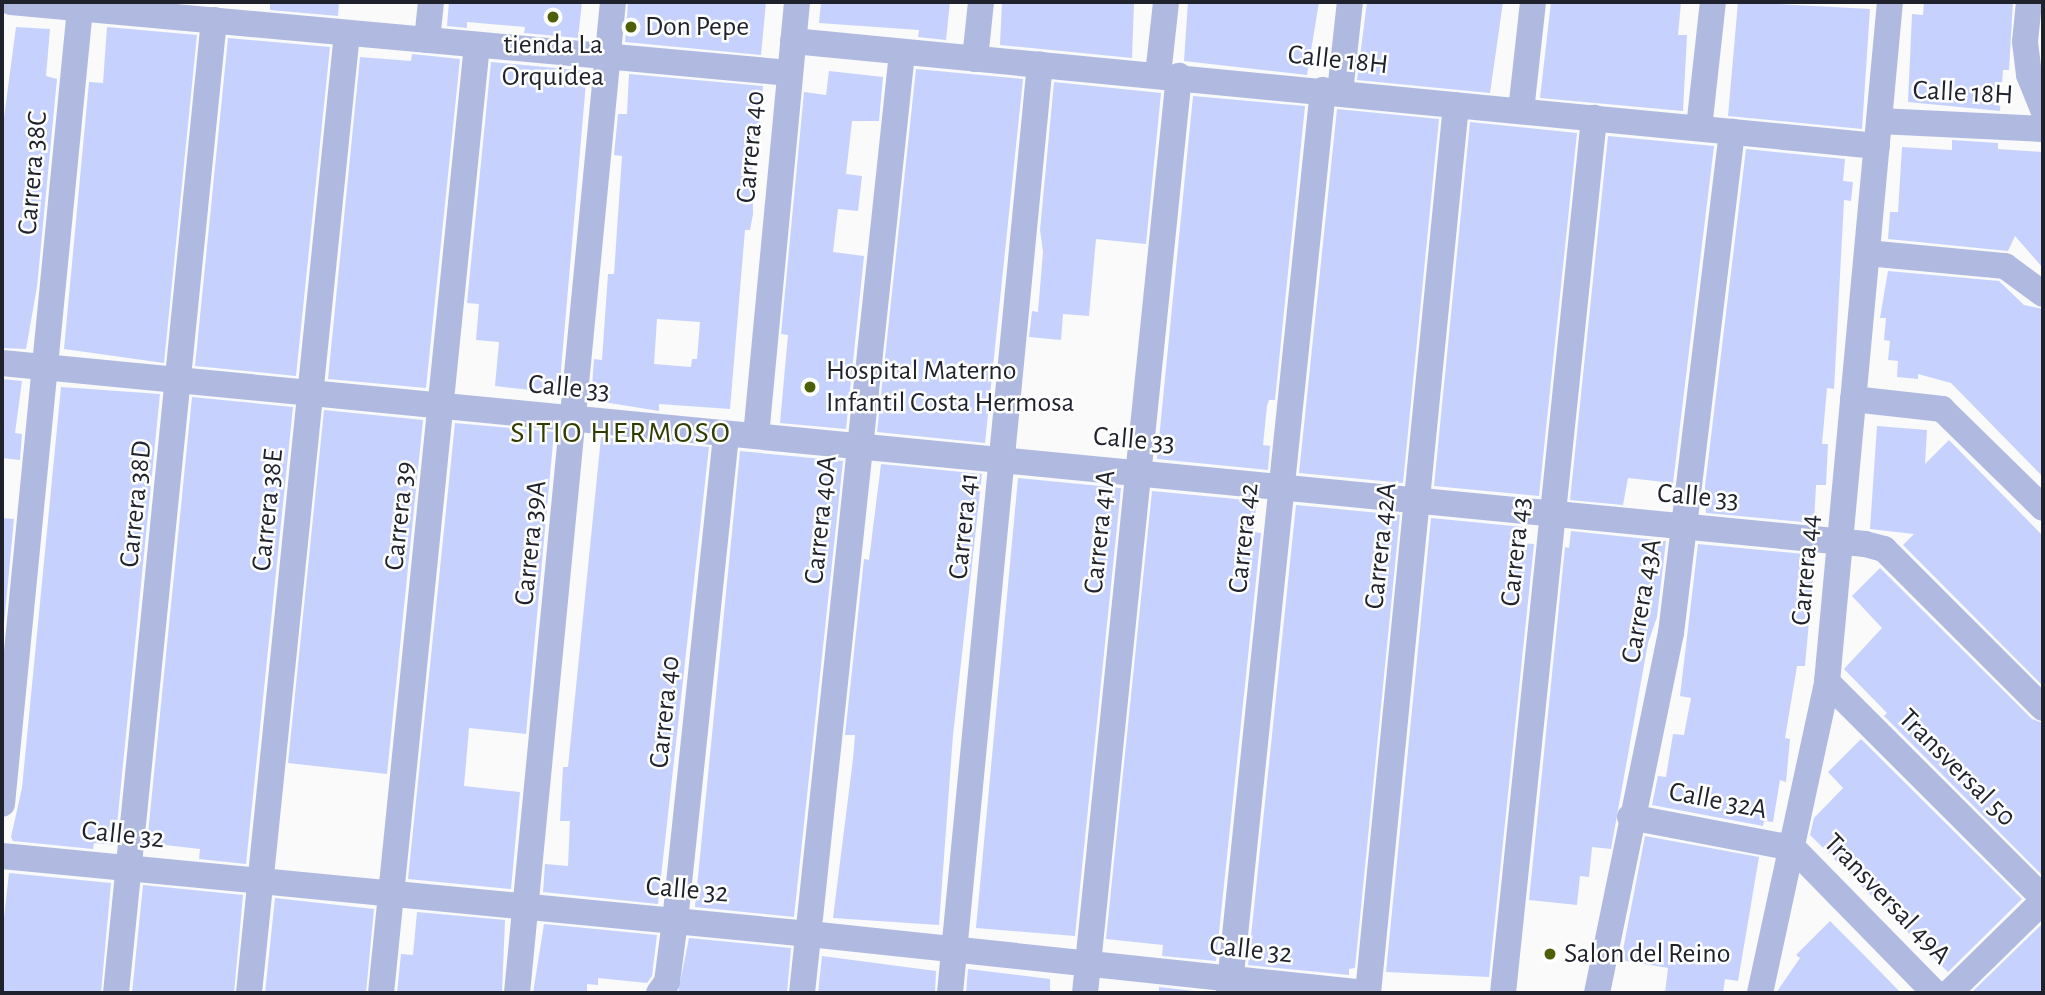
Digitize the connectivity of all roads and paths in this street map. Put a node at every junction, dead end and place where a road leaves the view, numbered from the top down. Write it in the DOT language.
graph roads {
  1 [pos="11,2"];
  2 [pos="431,2"];
  3 [pos="613,2"];
  4 [pos="797,2"];
  5 [pos="981,2"];
  6 [pos="1166,2"];
  7 [pos="1350,2"];
  8 [pos="1533,2"];
  9 [pos="1713,2"];
  10 [pos="1890,2"];
  11 [pos="2029,2"];
  12 [pos="70,5"];
  13 [pos="232,14"];
  14 [pos="347,33"];
  15 [pos="427,40"];
  16 [pos="793,41"];
  17 [pos="477,45"];
  18 [pos="902,52"];
  19 [pos="607,57"];
  20 [pos="975,59"];
  21 [pos="1040,64"];
  22 [pos="790,74"];
  23 [pos="1168,76"];
  24 [pos="1331,91"];
  25 [pos="2041,98"];
  26 [pos="1456,105"];
  27 [pos="1521,111"];
  28 [pos="1594,118"];
  29 [pos="1699,128"];
  30 [pos="2043,129"];
  31 [pos="1732,132"];
  32 [pos="1878,134"];
  33 [pos="1867,253"];
  34 [pos="2043,295"];
  35 [pos="2,363"];
  36 [pos="46,367"];
  37 [pos="180,383"];
  38 [pos="312,393"];
  39 [pos="1853,400"];
  40 [pos="444,408"];
  41 [pos="575,420"];
  42 [pos="726,434"];
  43 [pos="756,436"];
  44 [pos="860,447"];
  45 [pos="1002,460"];
  46 [pos="1138,472"];
  47 [pos="1281,485"];
  48 [pos="1417,499"];
  49 [pos="2043,508"];
  50 [pos="1552,514"];
  51 [pos="1687,527"];
  52 [pos="1840,541"];
  53 [pos="1827,682"];
  54 [pos="2043,708"];
  55 [pos="2,804"];
  56 [pos="1630,817"];
  57 [pos="1793,848"];
  58 [pos="2,856"];
  59 [pos="130,867"];
  60 [pos="259,881"];
  61 [pos="390,895"];
  62 [pos="2043,900"];
  63 [pos="524,907"];
  64 [pos="675,921"];
  65 [pos="809,933"];
  66 [pos="954,950"];
  67 [pos="1088,965"];
  68 [pos="1230,986"];
  69 [pos="116,993"];
  70 [pos="249,993"];
  71 [pos="381,993"];
  72 [pos="517,993"];
  73 [pos="659,993"];
  74 [pos="802,993"];
  75 [pos="950,993"];
  76 [pos="1085,993"];
  77 [pos="1364,993"];
  78 [pos="1503,993"];
  79 [pos="1597,993"];
  80 [pos="1760,993"];
  81 [pos="1935,993"];
  82 [pos="1949,993"];
  1 -- 12 [label="street"];
  2 -- 15 [label="street"];
  3 -- 19 [label="street, Carrera 39A"];
  4 -- 16 [label="street, Carrera 40"];
  5 -- 20 [label="street"];
  6 -- 23 [label="street, Carrera 41A"];
  7 -- 24 [label="street, Carrera 42"];
  8 -- 27 [label="street"];
  9 -- 29 [label="street"];
  10 -- 32 [label="street, Carrera 44"];
  11 -- 25 [label="street"];
  12 -- 13 [label="street"];
  12 -- 36 [label="street, Carrera 38C"];
  13 -- 14 [label="street"];
  13 -- 37 [label="street, Carrera 38D"];
  14 -- 15 [label="street"];
  14 -- 38 [label="street, Carrera 38E"];
  15 -- 17 [label="street"];
  16 -- 18 [label="street, Calle 18H"];
  16 -- 22 [label="street, Carrera 40"];
  17 -- 19 [label="street"];
  17 -- 40 [label="street, Carrera 39"];
  18 -- 20 [label="street, Calle 18H"];
  18 -- 44 [label="street, Carrera 40A"];
  19 -- 22 [label="street"];
  19 -- 41 [label="street, Carrera 39A"];
  20 -- 21 [label="street, Calle 18H"];
  21 -- 23 [label="street, Calle 18H"];
  21 -- 45 [label="street, Carrera 41"];
  22 -- 43 [label="street, Carrera 40"];
  23 -- 24 [label="street, Calle 18H"];
  23 -- 46 [label="street, Carrera 41A"];
  24 -- 26 [label="street, Calle 18H"];
  24 -- 47 [label="street, Carrera 42"];
  26 -- 27 [label="street, Calle 18H"];
  26 -- 48 [label="street, Carrera 42A"];
  27 -- 28 [label="street, Calle 18H"];
  28 -- 29 [label="street, Calle 18H"];
  28 -- 50 [label="street, Carrera 43"];
  29 -- 31 [label="street, Calle 18H"];
  30 -- 32 [label="street, Calle 18H"];
  31 -- 32 [label="street, Calle 18H"];
  31 -- 51 [label="street, Carrera 43A"];
  32 -- 33 [label="street, Carrera 44"];
  33 -- 34 [label="street"];
  33 -- 39 [label="street, Carrera 44"];
  35 -- 36 [label="street, Calle 33"];
  36 -- 37 [label="street, Calle 33"];
  36 -- 55 [label="street, Carrera 38C"];
  37 -- 38 [label="street, Calle 33"];
  37 -- 59 [label="street, Carrera 38D"];
  38 -- 40 [label="street, Calle 33"];
  38 -- 60 [label="street, Carrera 38E"];
  39 -- 49 [label="street"];
  39 -- 52 [label="street, Carrera 44"];
  40 -- 41 [label="street, Calle 33"];
  40 -- 61 [label="street, Carrera 39"];
  41 -- 42 [label="street, Calle 33"];
  41 -- 63 [label="street, Carrera 39A"];
  42 -- 43 [label="street, Calle 33"];
  42 -- 64 [label="street, Carrera 40"];
  43 -- 44 [label="street, Calle 33"];
  44 -- 45 [label="street, Calle 33"];
  44 -- 65 [label="street, Carrera 40A"];
  45 -- 46 [label="street, Calle 33"];
  45 -- 66 [label="street, Carrera 41"];
  46 -- 47 [label="street, Calle 33"];
  46 -- 67 [label="street, Carrera 41A"];
  47 -- 48 [label="street, Calle 33"];
  47 -- 68 [label="street, Carrera 42"];
  48 -- 50 [label="street, Calle 33"];
  48 -- 77 [label="street, Carrera 42A"];
  50 -- 51 [label="street, Calle 33"];
  50 -- 78 [label="street, Carrera 43"];
  51 -- 52 [label="street, Calle 33"];
  51 -- 56 [label="street, Carrera 43A"];
  52 -- 53 [label="street, Carrera 44"];
  52 -- 54 [label="street, Calle 33"];
  53 -- 57 [label="street, Carrera 44"];
  53 -- 62 [label="street, Transversal 50"];
  56 -- 57 [label="street, Calle 32A"];
  56 -- 79 [label="street, Carrera 43A"];
  57 -- 80 [label="street, Carrera 44"];
  57 -- 81 [label="street, Transversal 49A"];
  58 -- 59 [label="street, Calle 32"];
  59 -- 60 [label="street, Calle 32"];
  59 -- 69 [label="street, Carrera 38D"];
  60 -- 61 [label="street, Calle 32"];
  60 -- 70 [label="street, Carrera 38E"];
  61 -- 63 [label="street, Calle 32"];
  61 -- 71 [label="street, Carrera 39"];
  62 -- 82 [label="street"];
  63 -- 64 [label="street, Calle 32"];
  63 -- 72 [label="street, Carrera 39A"];
  64 -- 65 [label="street, Calle 32"];
  64 -- 73 [label="street, Carrera 40"];
  65 -- 66 [label="street, Calle 32"];
  65 -- 74 [label="street, Carrera 40A"];
  66 -- 67 [label="street, Calle 32"];
  66 -- 75 [label="street, Carrera 41"];
  67 -- 68 [label="street, Calle 32"];
  67 -- 76 [label="street, Carrera 41A"];
  68 -- 77 [label="street, Calle 32"];
}
